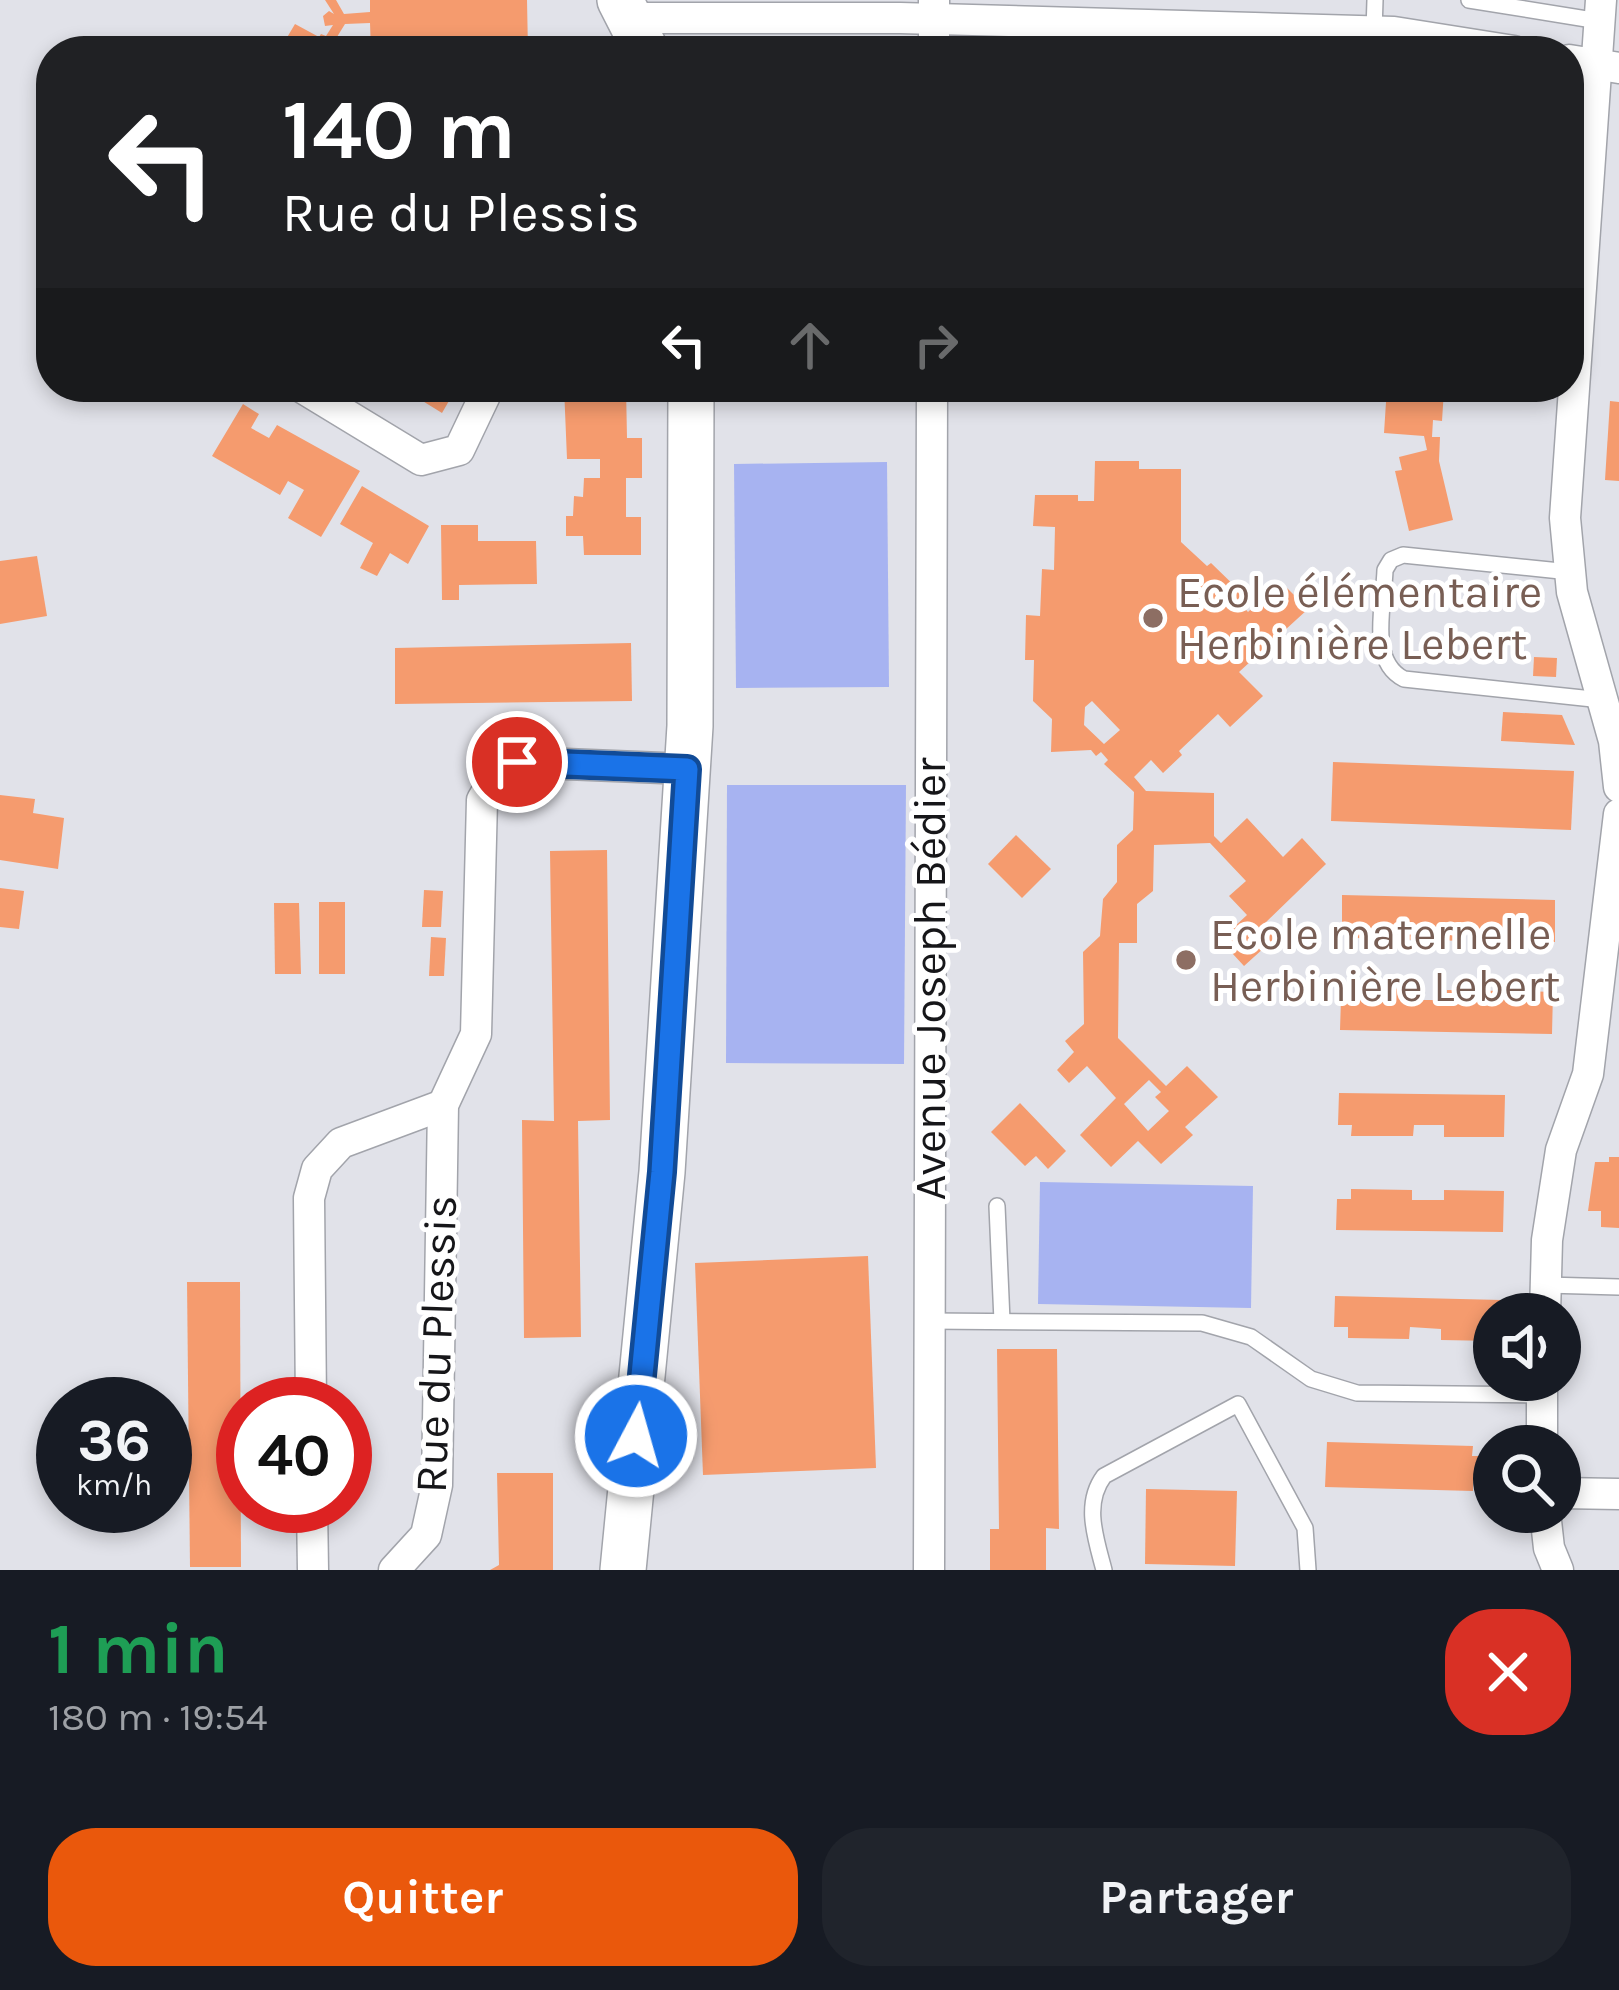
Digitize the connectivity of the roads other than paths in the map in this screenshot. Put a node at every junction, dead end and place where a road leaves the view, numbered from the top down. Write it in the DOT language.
graph roads {
  1 [pos="1469,0"];
  2 [pos="934,10"];
  3 [pos="1600,10"];
  4 [pos="1374,16"];
  5 [pos="633,23"];
  6 [pos="1454,36"];
  7 [pos="1595,64"];
  8 [pos="1584,230"];
  9 [pos="326,402"];
  10 [pos="482,402"];
  11 [pos="691,402"];
  12 [pos="932,402"];
  13 [pos="1573,402"];
  14 [pos="1570,572"];
  15 [pos="1602,700"];
  16 [pos="687,769"];
  17 [pos="1619,787"];
  18 [pos="1619,814"];
  19 [pos="443,1105"];
  20 [pos="997,1206"];
  21 [pos="1619,1287"];
  22 [pos="1546,1293"];
  23 [pos="1581,1294"];
  24 [pos="929,1321"];
  25 [pos="1002,1322"];
  26 [pos="311,1377"];
  27 [pos="1473,1389"];
  28 [pos="1581,1493"];
  29 [pos="1619,1494"];
  30 [pos="312,1533"];
  31 [pos="1548,1533"];
  32 [pos="313,1570"];
  33 [pos="394,1570"];
  34 [pos="623,1570"];
  35 [pos="929,1570"];
  36 [pos="1104,1570"];
  37 [pos="1307,1570"];
  38 [pos="1558,1570"];
  1 -- 3 [label="lane"];
  2 -- 4 [label="street"];
  2 -- 5 [label="street"];
  3 -- 7 [label="street"];
  4 -- 6 [label="street"];
  7 -- 8 [label="street"];
  9 -- 10 [label="street"];
  11 -- 16 [label="street"];
  12 -- 24 [label="street, Avenue Joseph Bédier"];
  13 -- 14 [label="street"];
  14 -- 15 [label="street"];
  14 -- 15 [label="lane"];
  15 -- 17 [label="street"];
  16 -- 19 [label="street, Rue du Plessis"];
  16 -- 34 [label="street"];
  18 -- 22 [label="street"];
  19 -- 26 [label="street"];
  19 -- 33 [label="street, Rue du Plessis"];
  20 -- 25 [label="lane"];
  21 -- 23 [label="lane"];
  24 -- 25 [label="lane"];
  24 -- 35 [label="street, Avenue Joseph Bédier"];
  25 -- 27 [label="lane"];
  28 -- 29 [label="street"];
  30 -- 32 [label="street"];
  31 -- 38 [label="street"];
  36 -- 37 [label="lane"];
}
